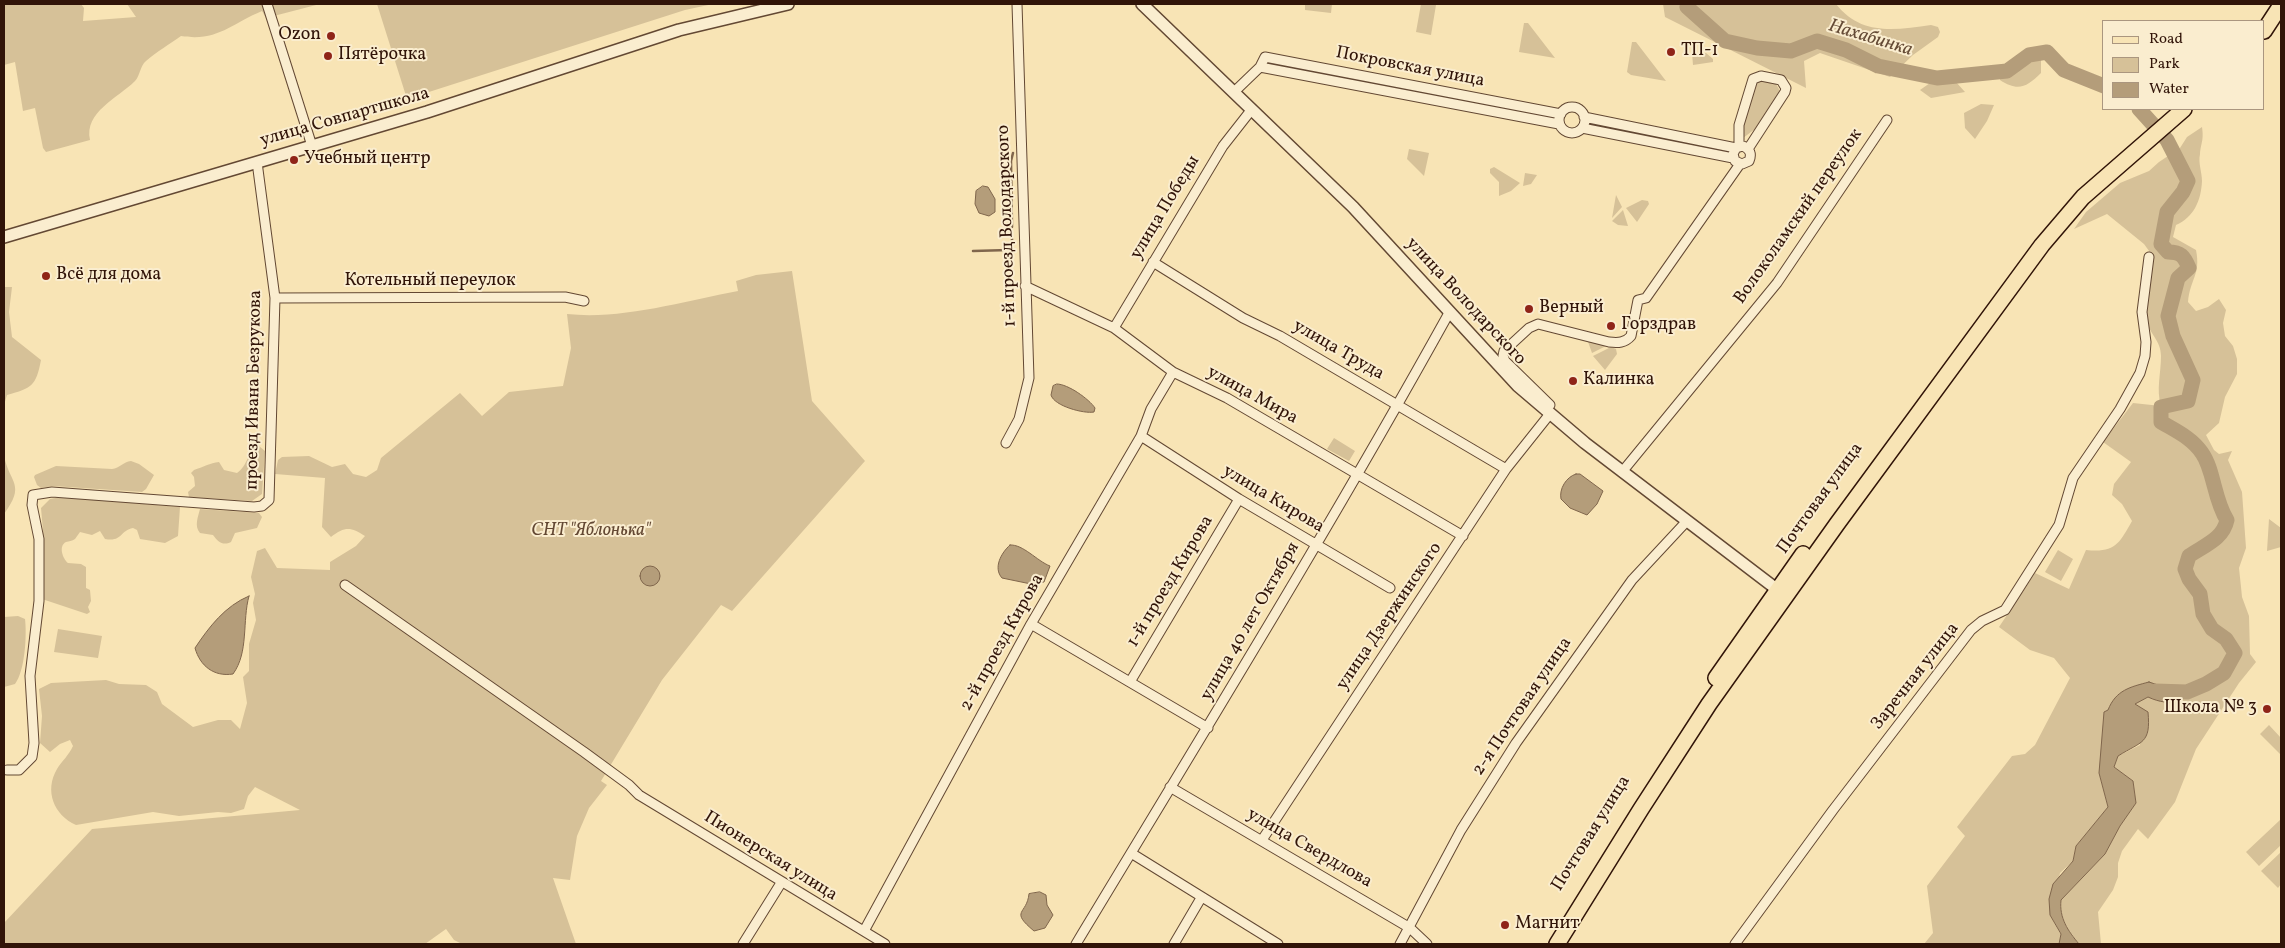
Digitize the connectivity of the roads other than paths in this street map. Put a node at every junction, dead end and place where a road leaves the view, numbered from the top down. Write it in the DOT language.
graph roads {
  1 [pos="267,4"];
  2 [pos="788,4"];
  3 [pos="1017,4"];
  4 [pos="1142,4"];
  5 [pos="2270,4"];
  6 [pos="2281,5"];
  7 [pos="2260,20"];
  8 [pos="2265,29"];
  9 [pos="1260,67"];
  10 [pos="1234,92"];
  11 [pos="1252,108"];
  12 [pos="2174,111"];
  13 [pos="1584,117"];
  14 [pos="1560,119"];
  15 [pos="1887,120"];
  16 [pos="1582,128"];
  17 [pos="312,146"];
  18 [pos="1739,150"];
  19 [pos="257,162"];
  20 [pos="1740,164"];
  21 [pos="4,237"];
  22 [pos="2149,257"];
  23 [pos="1153,262"];
  24 [pos="1025,286"];
  25 [pos="275,298"];
  26 [pos="584,301"];
  27 [pos="1449,313"];
  28 [pos="1114,328"];
  29 [pos="1172,372"];
  30 [pos="1398,405"];
  31 [pos="1547,413"];
  32 [pos="1141,436"];
  33 [pos="1006,442"];
  34 [pos="1506,469"];
  35 [pos="1622,472"];
  36 [pos="1356,474"];
  37 [pos="1239,500"];
  38 [pos="1686,522"];
  39 [pos="1463,536"];
  40 [pos="1315,544"];
  41 [pos="346,585"];
  42 [pos="1390,588"];
  43 [pos="1782,593"];
  44 [pos="1031,624"];
  45 [pos="1130,682"];
  46 [pos="1208,728"];
  47 [pos="7,770"];
  48 [pos="1170,787"];
  49 [pos="1262,840"];
  50 [pos="1131,853"];
  51 [pos="781,882"];
  52 [pos="1201,898"];
  53 [pos="1410,928"];
  54 [pos="864,931"];
  55 [pos="743,944"];
  56 [pos="885,944"];
  57 [pos="1076,944"];
  58 [pos="1174,944"];
  59 [pos="1278,944"];
  60 [pos="1400,944"];
  61 [pos="1427,944"];
  62 [pos="1546,944"];
  63 [pos="1557,944"];
  64 [pos="1734,944"];
  1 -- 17 [label="street"];
  2 -- 17 [label="street, улица Совпартшкола"];
  3 -- 24 [label="street, 1-й проезд Володарского"];
  4 -- 10 [label="street, улица Володарского"];
  5 -- 7 [label="main road"];
  6 -- 8 [label="main road"];
  9 -- 10 [label="street, Покровская улица"];
  9 -- 14 [label="street, Покровская улица"];
  9 -- 14 [label="street, Покровская улица"];
  10 -- 11 [label="street, улица Володарского"];
  11 -- 23 [label="street, улица Победы"];
  11 -- 27 [label="street, улица Володарского"];
  12 -- 43 [label="main road, Почтовая улица"];
  13 -- 14 [label="street, Покровская улица"];
  13 -- 16 [label="street"];
  13 -- 18 [label="street, Покровская улица"];
  14 -- 16 [label="street, Покровская улица"];
  15 -- 35 [label="street, Волоколамский переулок"];
  16 -- 18 [label="street, Покровская улица"];
  17 -- 19 [label="street, улица Совпартшкола"];
  18 -- 18 [label="street"];
  18 -- 20 [label="street, Покровская улица"];
  18 -- 20 [label="street"];
  19 -- 21 [label="street, улица Совпартшкола"];
  19 -- 25 [label="street, проезд Ивана Безрукова"];
  20 -- 31 [label="street"];
  22 -- 64 [label="street, Заречная улица"];
  23 -- 28 [label="street, улица Победы"];
  23 -- 30 [label="street, улица Труда"];
  24 -- 28 [label="street, улица Мира"];
  24 -- 33 [label="street, 1-й проезд Володарского"];
  25 -- 26 [label="street, Котельный переулок"];
  25 -- 47 [label="street, проезд Ивана Безрукова"];
  27 -- 30 [label="street, улица 40 лет Октября"];
  27 -- 31 [label="street, улица Володарского"];
  28 -- 29 [label="street, улица Мира"];
  29 -- 32 [label="street, 2-й проезд Кирова"];
  29 -- 36 [label="street, улица Мира"];
  30 -- 34 [label="street, улица Труда"];
  30 -- 36 [label="street, улица 40 лет Октября"];
  31 -- 34 [label="street, улица Дзержинского"];
  31 -- 35 [label="street, улица Володарского"];
  32 -- 37 [label="street, улица Кирова"];
  32 -- 44 [label="street, 2-й проезд Кирова"];
  34 -- 39 [label="street, улица Дзержинского"];
  35 -- 38 [label="street, улица Володарского"];
  36 -- 39 [label="street, улица Мира"];
  36 -- 40 [label="street, улица 40 лет Октября"];
  37 -- 40 [label="street, улица Кирова"];
  37 -- 45 [label="street, 1-й проезд Кирова"];
  38 -- 43 [label="street, улица Володарского"];
  38 -- 53 [label="street, 2-я Почтовая улица"];
  39 -- 49 [label="street, улица Дзержинского"];
  40 -- 42 [label="street, улица Кирова"];
  40 -- 46 [label="street, улица 40 лет Октября"];
  41 -- 51 [label="street, Пионерская улица"];
  43 -- 62 [label="main road, Почтовая улица"];
  43 -- 63 [label="main road, Почтовая улица"];
  44 -- 45 [label="street"];
  44 -- 54 [label="street, 2-й проезд Кирова"];
  45 -- 46 [label="street"];
  46 -- 48 [label="street, улица 40 лет Октября"];
  48 -- 49 [label="street, улица Свердлова"];
  48 -- 50 [label="street, улица 40 лет Октября"];
  49 -- 53 [label="street, улица Свердлова"];
  50 -- 52 [label="street"];
  50 -- 57 [label="street, улица 40 лет Октября"];
  51 -- 54 [label="street, Пионерская улица"];
  51 -- 55 [label="street"];
  52 -- 58 [label="street"];
  52 -- 59 [label="street"];
  53 -- 60 [label="street, 2-я Почтовая улица"];
  53 -- 61 [label="street, улица Свердлова"];
  54 -- 56 [label="street, Пионерская улица"];
}
